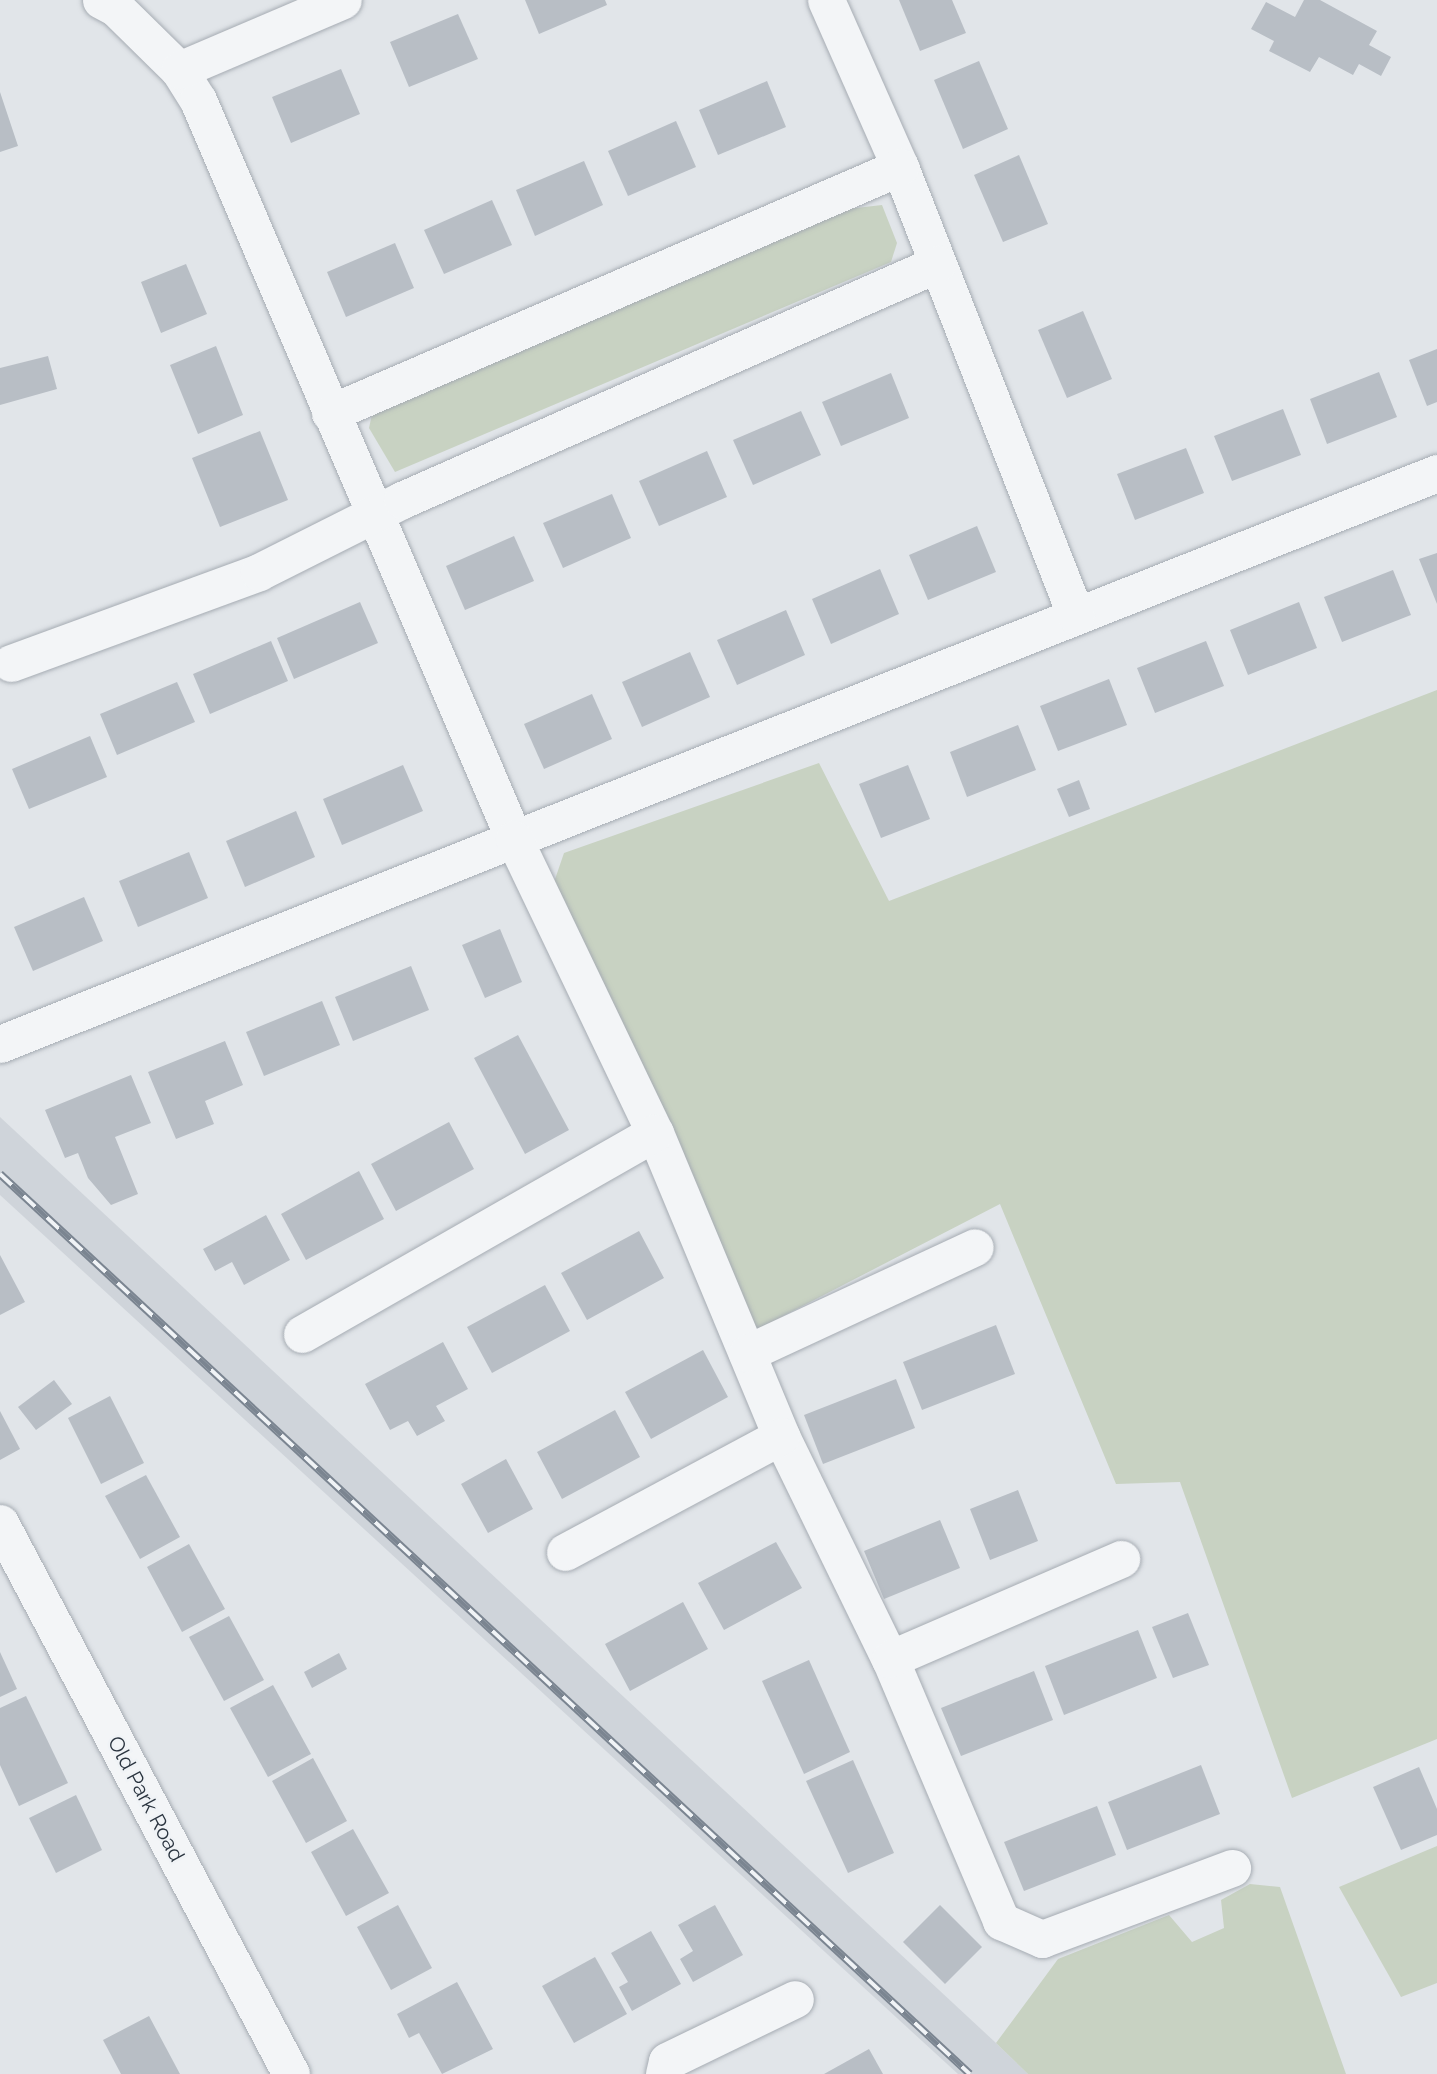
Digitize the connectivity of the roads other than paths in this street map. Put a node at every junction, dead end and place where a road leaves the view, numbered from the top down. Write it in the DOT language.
graph roads {
  1 [pos="101,0"];
  2 [pos="342,0"];
  3 [pos="826,0"];
  4 [pos="178,70"];
  5 [pos="900,167"];
  6 [pos="937,264"];
  7 [pos="330,413"];
  8 [pos="1437,473"];
  9 [pos="376,517"];
  10 [pos="1076,616"];
  11 [pos="11,663"];
  12 [pos="514,839"];
  13 [pos="0,1044"];
  14 [pos="655,1133"];
  15 [pos="975,1247"];
  16 [pos="302,1334"];
  17 [pos="747,1353"];
  18 [pos="782,1436"];
  19 [pos="0,1523"];
  20 [pos="565,1552"];
  21 [pos="1121,1559"];
  22 [pos="890,1659"];
  23 [pos="1232,1868"];
  24 [pos="795,1999"];
  25 [pos="291,2074"];
  26 [pos="664,2074"];
  1 -- 4 [label="street"];
  2 -- 4 [label="street"];
  3 -- 5 [label="street"];
  4 -- 7 [label="street"];
  5 -- 6 [label="street"];
  5 -- 7 [label="street"];
  6 -- 9 [label="street"];
  6 -- 10 [label="street"];
  7 -- 9 [label="street"];
  8 -- 10 [label="street"];
  9 -- 11 [label="street"];
  9 -- 12 [label="street"];
  10 -- 12 [label="street"];
  12 -- 13 [label="street"];
  12 -- 14 [label="street"];
  14 -- 16 [label="street"];
  14 -- 17 [label="street"];
  15 -- 17 [label="street"];
  17 -- 18 [label="street"];
  18 -- 20 [label="street"];
  18 -- 22 [label="street"];
  19 -- 25 [label="street, Old Park Road"];
  21 -- 22 [label="street"];
  22 -- 23 [label="street"];
  24 -- 26 [label="street"];
}
